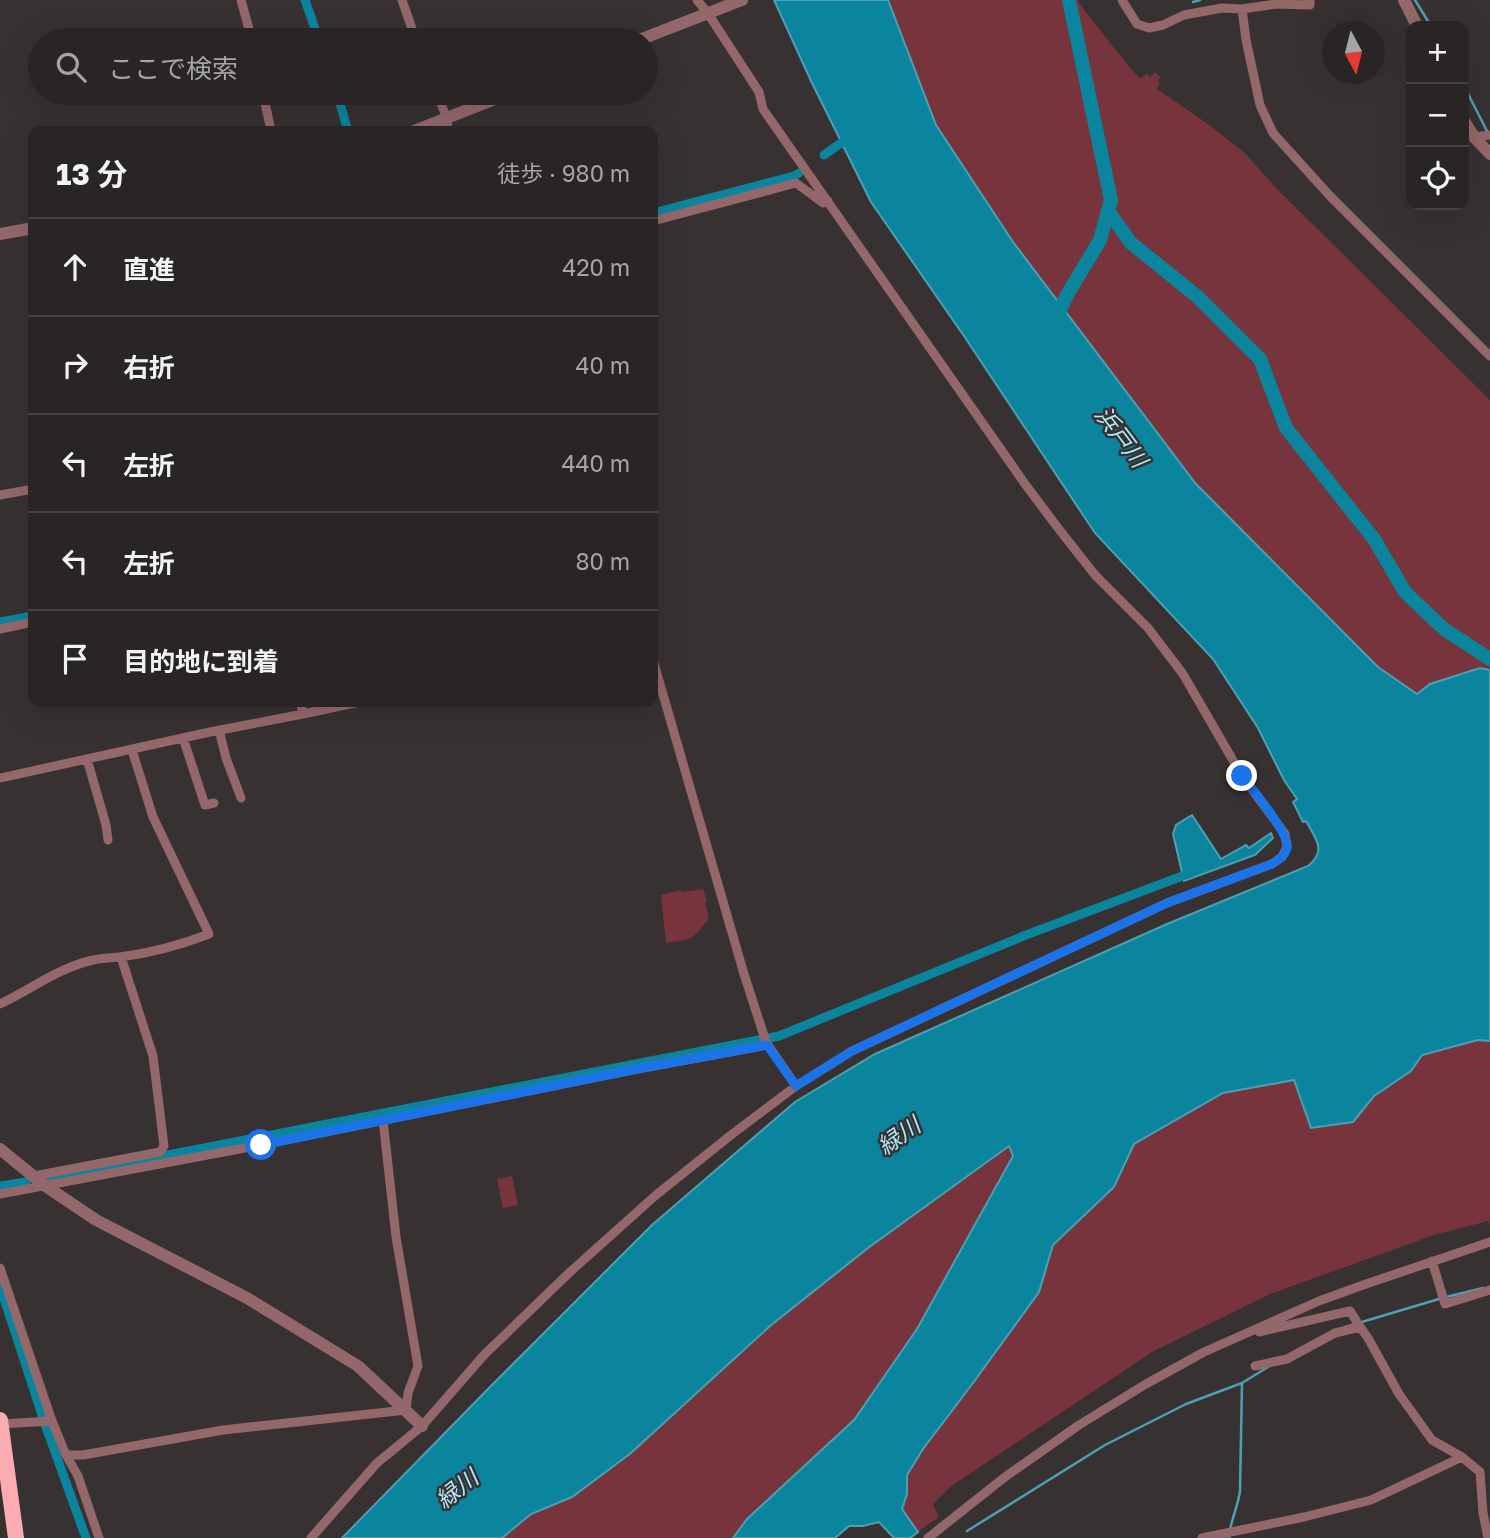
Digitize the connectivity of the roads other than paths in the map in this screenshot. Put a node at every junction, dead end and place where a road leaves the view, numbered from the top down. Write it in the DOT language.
graph roads {
  1 [pos="241,0"];
  2 [pos="402,0"];
  3 [pos="697,0"];
  4 [pos="742,0"];
  5 [pos="1122,0"];
  6 [pos="1310,0"];
  7 [pos="1404,0"];
  8 [pos="1242,9"];
  9 [pos="713,11"];
  10 [pos="1414,21"];
  11 [pos="249,28"];
  12 [pos="412,28"];
  13 [pos="658,33"];
  14 [pos="266,105"];
  15 [pos="441,105"];
  16 [pos="487,105"];
  17 [pos="448,125"];
  18 [pos="1469,125"];
  19 [pos="270,126"];
  20 [pos="1483,136"];
  21 [pos="1490,154"];
  22 [pos="828,201"];
  23 [pos="658,220"];
  24 [pos="28,229"];
  25 [pos="0,234"];
  26 [pos="1490,356"];
  27 [pos="28,490"];
  28 [pos="0,495"];
  29 [pos="28,623"];
  30 [pos="0,629"];
  31 [pos="658,677"];
  32 [pos="301,707"];
  33 [pos="337,707"];
  34 [pos="303,715"];
  35 [pos="219,730"];
  36 [pos="183,738"];
  37 [pos="132,750"];
  38 [pos="87,759"];
  39 [pos="0,778"];
  40 [pos="241,798"];
  41 [pos="214,803"];
  42 [pos="108,840"];
  43 [pos="121,957"];
  44 [pos="0,1004"];
  45 [pos="766,1040"];
  46 [pos="796,1086"];
  47 [pos="383,1120"];
  48 [pos="0,1149"];
  49 [pos="39,1180"];
  50 [pos="0,1194"];
  51 [pos="1490,1242"];
  52 [pos="1432,1261"];
  53 [pos="0,1268"];
  54 [pos="1490,1290"];
  55 [pos="1360,1327"];
  56 [pos="1237,1336"];
  57 [pos="1255,1366"];
  58 [pos="406,1409"];
  59 [pos="47,1422"];
  60 [pos="0,1423"];
  61 [pos="422,1426"];
  62 [pos="66,1455"];
  63 [pos="1462,1457"];
  64 [pos="1216,1536"];
  65 [pos="16,1538"];
  66 [pos="99,1538"];
  67 [pos="311,1538"];
  68 [pos="928,1538"];
  69 [pos="1202,1538"];
  70 [pos="1488,1538"];
  1 -- 11 [label="street"];
  2 -- 12 [label="street"];
  3 -- 9 [label="street"];
  4 -- 9 [label="street"];
  5 -- 8 [label="street"];
  6 -- 8 [label="street"];
  7 -- 10 [label="street"];
  8 -- 26 [label="street"];
  9 -- 13 [label="street"];
  9 -- 22 [label="street"];
  14 -- 19 [label="street"];
  15 -- 17 [label="street"];
  16 -- 17 [label="street"];
  18 -- 20 [label="street"];
  20 -- 21 [label="street"];
  22 -- 23 [label="street"];
  22 -- 46 [label="street"];
  24 -- 25 [label="street"];
  27 -- 28 [label="street"];
  29 -- 30 [label="street"];
  31 -- 45 [label="street"];
  32 -- 34 [label="street"];
  33 -- 34 [label="street"];
  34 -- 35 [label="street"];
  35 -- 36 [label="street"];
  35 -- 40 [label="street"];
  36 -- 37 [label="street"];
  36 -- 41 [label="street"];
  37 -- 38 [label="street"];
  37 -- 43 [label="street"];
  38 -- 39 [label="street"];
  38 -- 42 [label="street"];
  43 -- 44 [label="street"];
  43 -- 49 [label="street"];
  45 -- 46 [label="street"];
  45 -- 47 [label="street"];
  46 -- 61 [label="street"];
  47 -- 49 [label="street"];
  47 -- 58 [label="street"];
  48 -- 49 [label="street"];
  49 -- 50 [label="street"];
  49 -- 58 [label="street"];
  51 -- 52 [label="street"];
  52 -- 54 [label="street"];
  52 -- 56 [label="street"];
  53 -- 59 [label="street"];
  55 -- 56 [label="street"];
  55 -- 57 [label="street"];
  55 -- 63 [label="street"];
  56 -- 68 [label="street"];
  58 -- 61 [label="street"];
  58 -- 62 [label="street"];
  59 -- 60 [label="street"];
  59 -- 62 [label="street"];
  60 -- 65 [label="highway"];
  61 -- 67 [label="street"];
  62 -- 66 [label="street"];
  63 -- 64 [label="street"];
  63 -- 70 [label="street"];
  64 -- 69 [label="street"];
}
